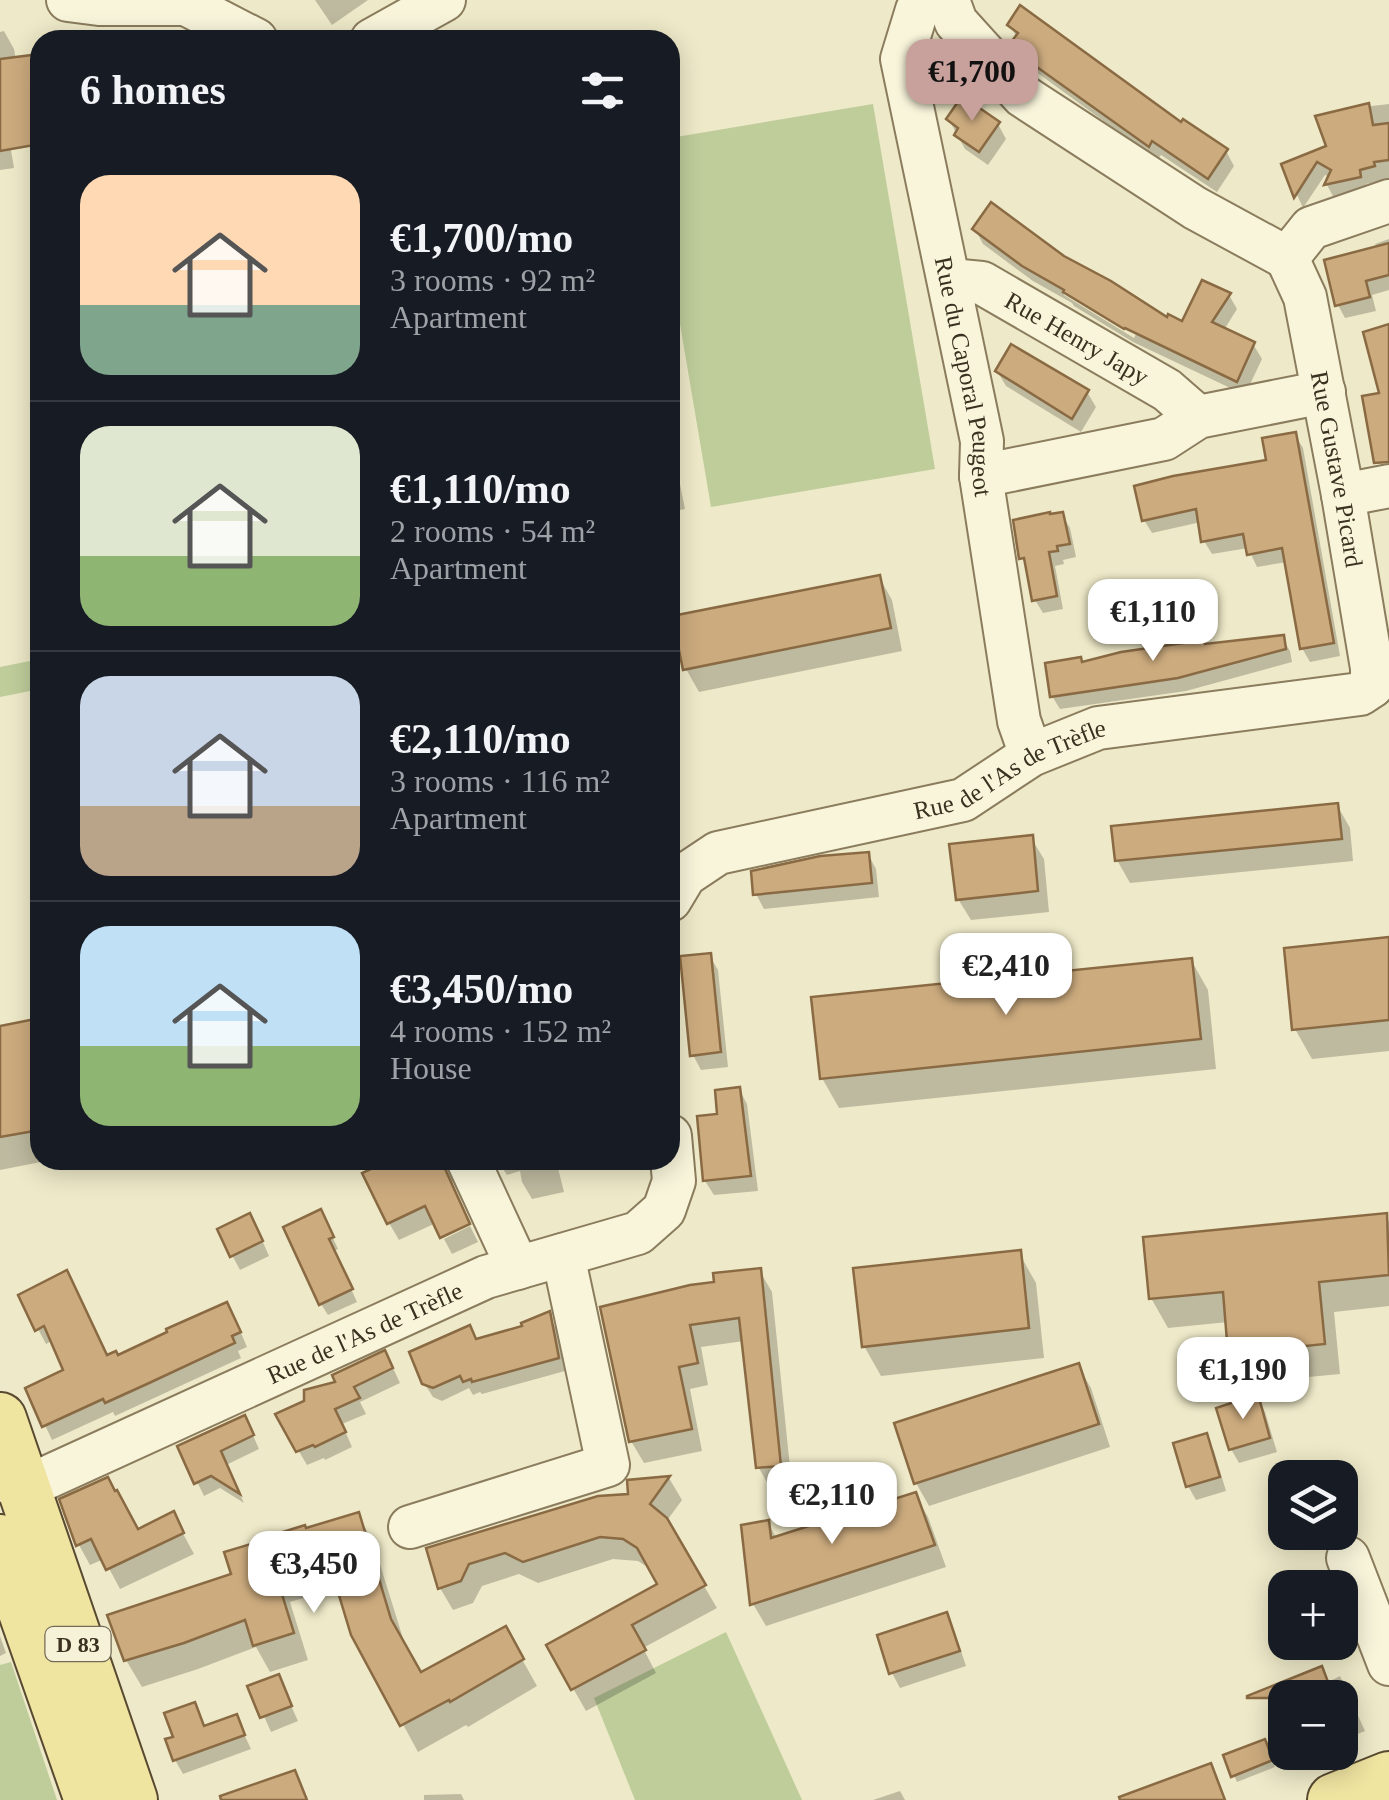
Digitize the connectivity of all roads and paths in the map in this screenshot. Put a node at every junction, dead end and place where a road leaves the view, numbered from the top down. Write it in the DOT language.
graph roads {
  1 [pos="68,0"];
  2 [pos="444,0"];
  3 [pos="925,0"];
  4 [pos="948,0"];
  5 [pos="237,30"];
  6 [pos="390,30"];
  7 [pos="1389,201"];
  8 [pos="1287,258"];
  9 [pos="950,280"];
  10 [pos="1324,392"];
  11 [pos="1198,418"];
  12 [pos="981,476"];
  13 [pos="1389,486"];
  14 [pos="1344,494"];
  15 [pos="1380,689"];
  16 [pos="1030,755"];
  17 [pos="680,883"];
  18 [pos="473,1170"];
  19 [pos="673,1170"];
  20 [pos="563,1255"];
  21 [pos="518,1268"];
  22 [pos="0,1419"];
  23 [pos="12,1483"];
  24 [pos="410,1527"];
  25 [pos="0,1541"];
  26 [pos="1348,1558"];
  27 [pos="1389,1664"];
  28 [pos="1389,1778"];
  29 [pos="91,1800"];
  30 [pos="131,1800"];
  31 [pos="1334,1800"];
  1 -- 5 [label="street"];
  2 -- 6 [label="street"];
  3 -- 9 [label="street, Rue du Caporal Peugeot"];
  4 -- 8 [label="street"];
  7 -- 8 [label="street"];
  8 -- 10 [label="street, Rue Gustave Picard"];
  9 -- 11 [label="street, Rue Henry Japy"];
  9 -- 12 [label="street, Rue du Caporal Peugeot"];
  10 -- 11 [label="street"];
  10 -- 14 [label="street, Rue Gustave Picard"];
  11 -- 12 [label="street"];
  12 -- 16 [label="street, Rue du Caporal Peugeot"];
  13 -- 14 [label="street"];
  14 -- 15 [label="street, Rue Gustave Picard"];
  15 -- 16 [label="street, Rue de l'As de Trèfle"];
  16 -- 17 [label="street, Rue de l'As de Trèfle"];
  18 -- 21 [label="street"];
  19 -- 20 [label="street, Rue de l'As de Trèfle"];
  20 -- 21 [label="street, Rue de l'As de Trèfle"];
  20 -- 24 [label="street"];
  21 -- 23 [label="street, Rue de l'As de Trèfle"];
  22 -- 23 [label="main road, D 83"];
  23 -- 30 [label="main road, D 83"];
  25 -- 29 [label="main road, D 83"];
  26 -- 27 [label="street"];
  28 -- 31 [label="main road"];
}
